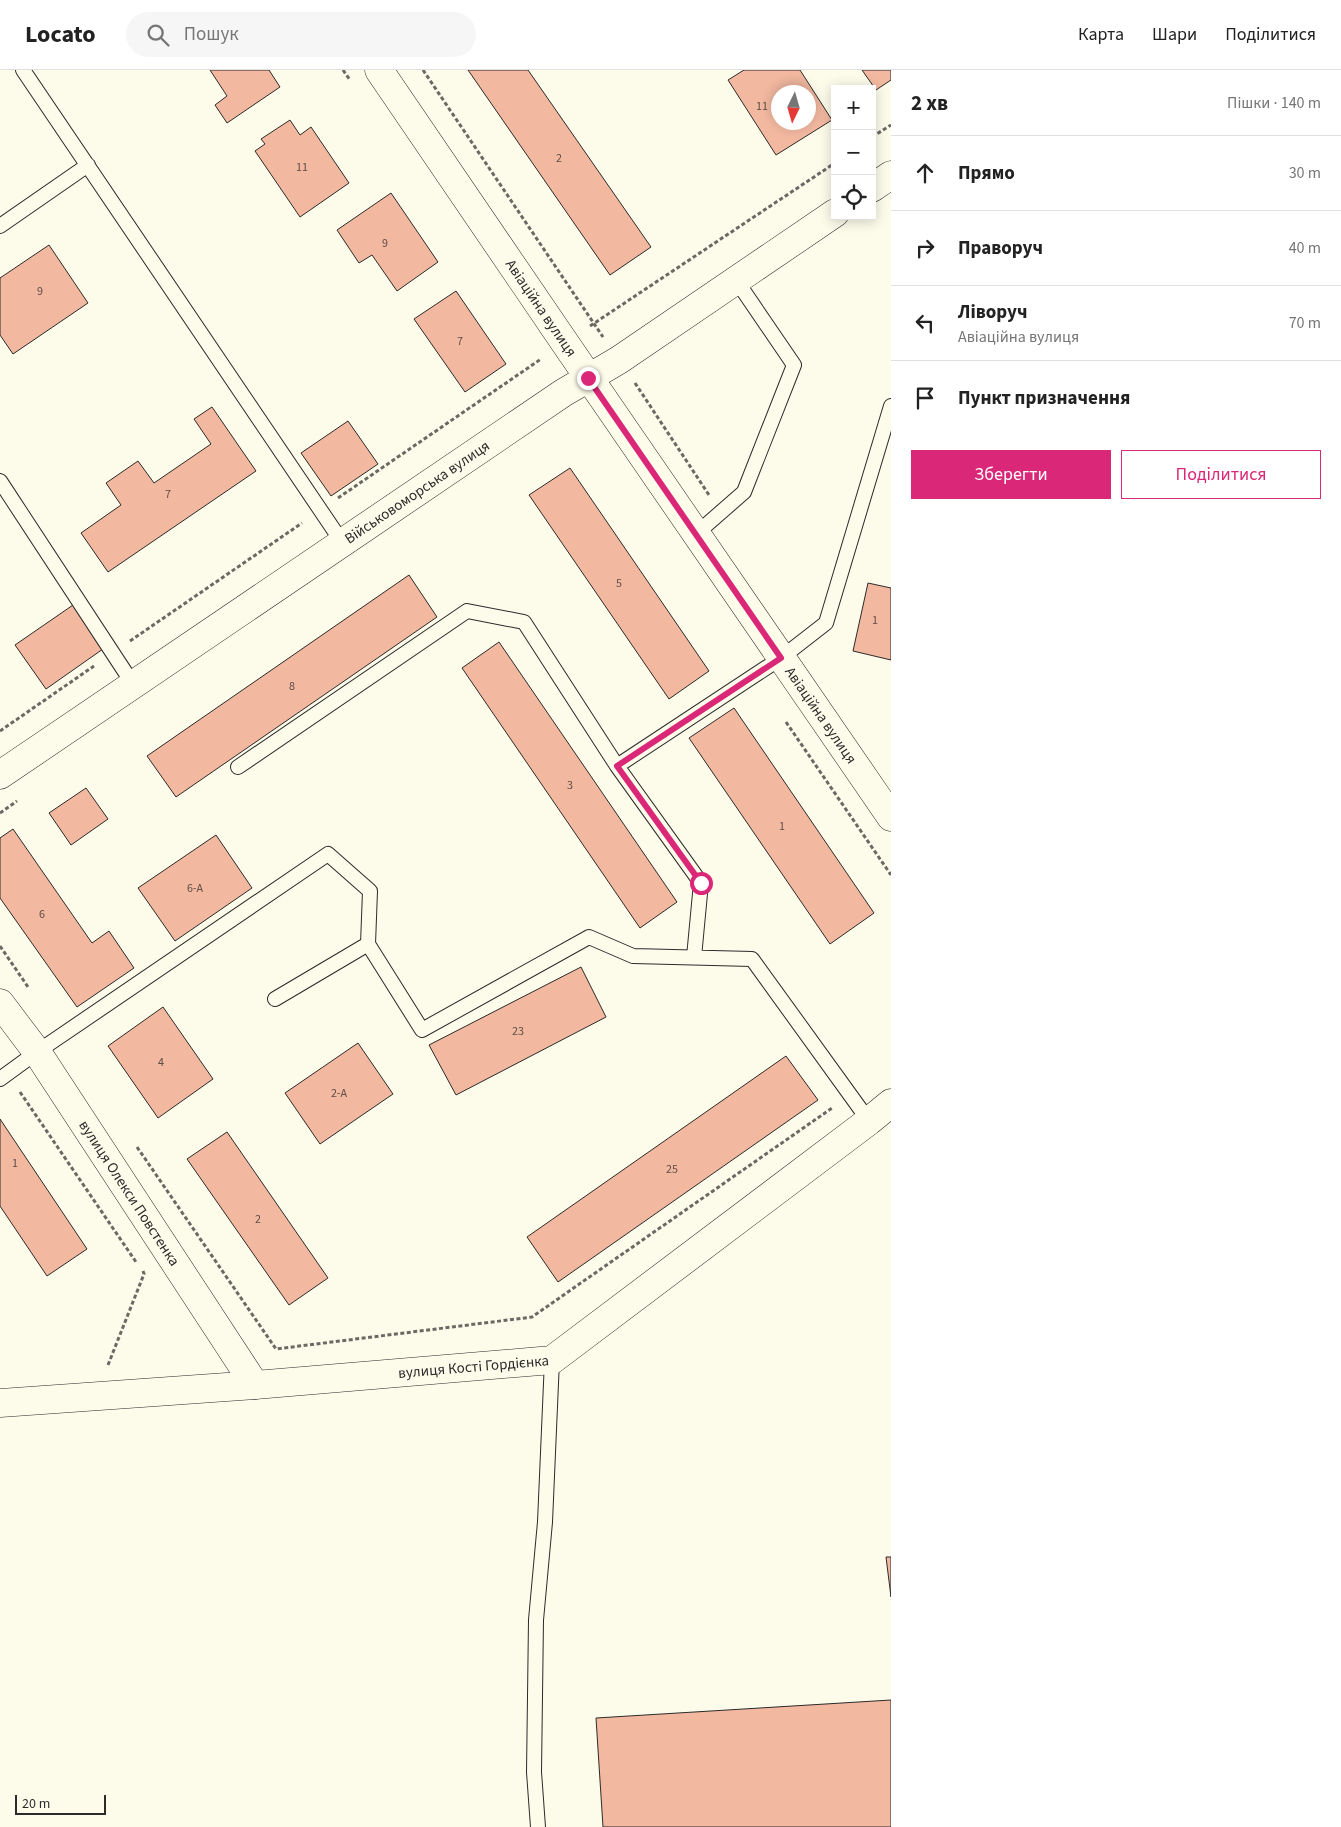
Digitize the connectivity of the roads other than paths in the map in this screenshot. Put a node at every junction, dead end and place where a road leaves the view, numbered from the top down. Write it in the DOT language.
graph roads {
  1 [pos="23,70"];
  2 [pos="379,70"];
  3 [pos="88,165"];
  4 [pos="891,175"];
  5 [pos="876,185"];
  6 [pos="831,216"];
  7 [pos="0,226"];
  8 [pos="736,280"];
  9 [pos="588,378"];
  10 [pos="890,406"];
  11 [pos="0,481"];
  12 [pos="696,534"];
  13 [pos="342,542"];
  14 [pos="781,658"];
  15 [pos="134,684"];
  16 [pos="617,766"];
  17 [pos="238,767"];
  18 [pos="0,775"];
  19 [pos="891,817"];
  20 [pos="368,944"];
  21 [pos="694,958"];
  22 [pos="274,999"];
  23 [pos="0,1003"];
  24 [pos="37,1052"];
  25 [pos="4,1076"];
  26 [pos="891,1103"];
  27 [pos="869,1121"];
  28 [pos="552,1360"];
  29 [pos="255,1385"];
  30 [pos="0,1403"];
  31 [pos="538,1827"];
  1 -- 3 [label="lane"];
  2 -- 9 [label="street, Авіаційна вулиця"];
  3 -- 7 [label="lane"];
  3 -- 13 [label="lane"];
  4 -- 5 [label="street"];
  6 -- 8 [label="street, Військовоморська вулиця"];
  8 -- 9 [label="street, Військовоморська вулиця"];
  8 -- 12 [label="lane"];
  9 -- 12 [label="street, Авіаційна вулиця"];
  9 -- 13 [label="street, Військовоморська вулиця"];
  10 -- 14 [label="lane"];
  11 -- 15 [label="lane"];
  12 -- 14 [label="street, Авіаційна вулиця"];
  13 -- 15 [label="street, Військовоморська вулиця"];
  14 -- 16 [label="lane"];
  14 -- 19 [label="street, Авіаційна вулиця"];
  15 -- 18 [label="street, Військовоморська вулиця"];
  16 -- 17 [label="lane"];
  16 -- 21 [label="lane"];
  20 -- 21 [label="lane"];
  20 -- 22 [label="lane"];
  20 -- 24 [label="lane"];
  21 -- 27 [label="lane"];
  23 -- 24 [label="street, вулиця Олекси Повстенка"];
  24 -- 25 [label="lane"];
  24 -- 29 [label="street, вулиця Олекси Повстенка"];
  26 -- 27 [label="street, вулиця Кості Гордієнка"];
  27 -- 28 [label="street, вулиця Кості Гордієнка"];
  28 -- 29 [label="street, вулиця Кості Гордієнка"];
  28 -- 31 [label="lane"];
  29 -- 30 [label="street, вулиця Кості Гордієнка"];
}
